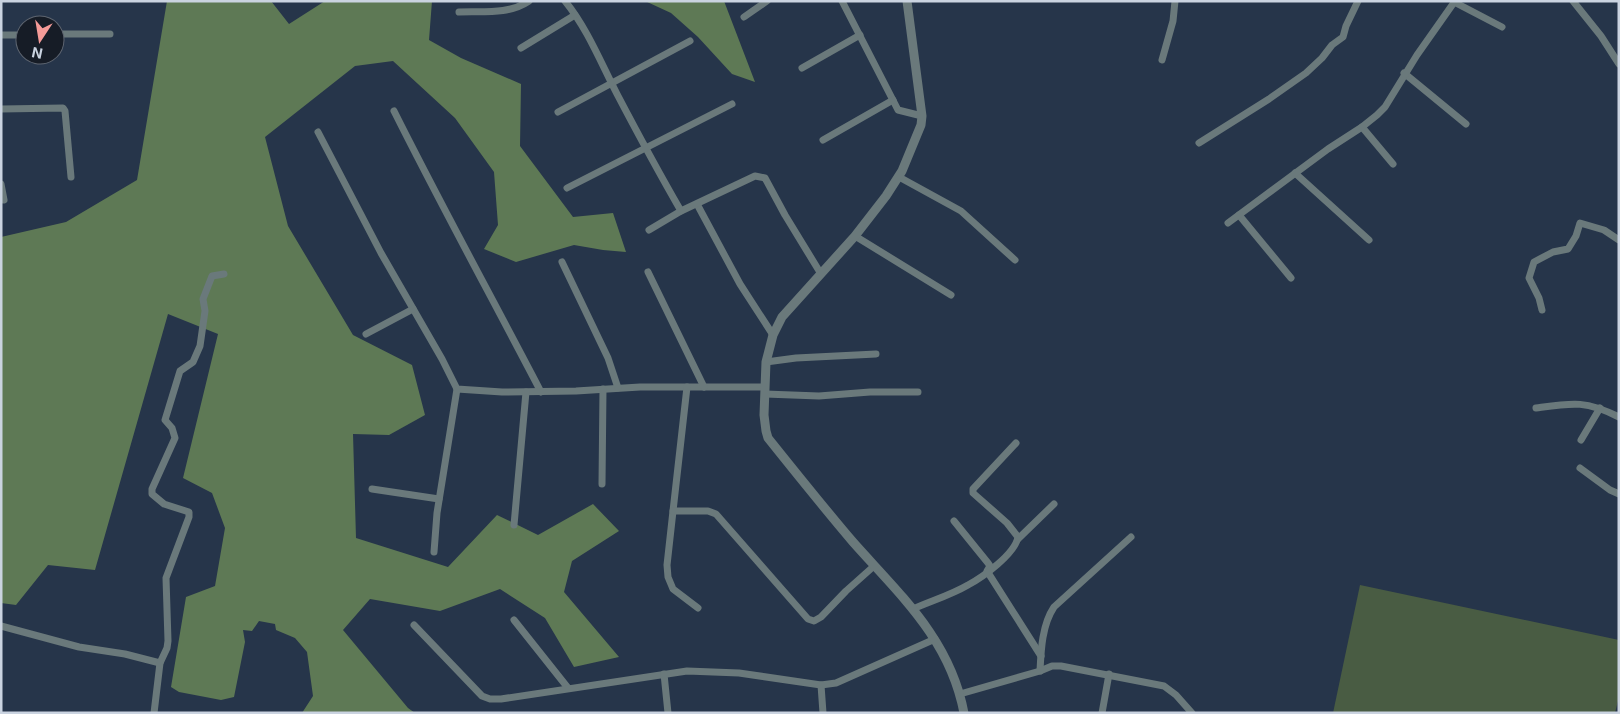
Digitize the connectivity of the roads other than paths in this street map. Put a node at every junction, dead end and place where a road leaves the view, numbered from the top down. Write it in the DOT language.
graph roads {
  1 [pos="529,1"];
  2 [pos="565,1"];
  3 [pos="767,1"];
  4 [pos="842,1"];
  5 [pos="907,1"];
  6 [pos="1176,1"];
  7 [pos="1358,1"];
  8 [pos="1572,1"];
  9 [pos="1455,2"];
  10 [pos="459,12"];
  11 [pos="575,15"];
  12 [pos="744,16"];
  13 [pos="1502,27"];
  14 [pos="65,34"];
  15 [pos="110,34"];
  16 [pos="1,35"];
  17 [pos="15,35"];
  18 [pos="860,35"];
  19 [pos="690,42"];
  20 [pos="522,48"];
  21 [pos="1162,60"];
  22 [pos="1619,64"];
  23 [pos="802,68"];
  24 [pos="1404,74"];
  25 [pos="612,83"];
  26 [pos="893,100"];
  27 [pos="732,104"];
  28 [pos="1,109"];
  29 [pos="394,111"];
  30 [pos="558,112"];
  31 [pos="922,116"];
  32 [pos="1466,124"];
  33 [pos="1362,127"];
  34 [pos="318,132"];
  35 [pos="823,140"];
  36 [pos="1199,144"];
  37 [pos="645,148"];
  38 [pos="1393,164"];
  39 [pos="1295,173"];
  40 [pos="71,177"];
  41 [pos="899,177"];
  42 [pos="1,184"];
  43 [pos="567,188"];
  44 [pos="4,200"];
  45 [pos="697,204"];
  46 [pos="680,211"];
  47 [pos="1239,215"];
  48 [pos="1228,223"];
  49 [pos="649,230"];
  50 [pos="855,236"];
  51 [pos="1369,240"];
  52 [pos="1619,240"];
  53 [pos="1015,260"];
  54 [pos="562,262"];
  55 [pos="648,272"];
  56 [pos="224,274"];
  57 [pos="821,274"];
  58 [pos="1290,278"];
  59 [pos="951,295"];
  60 [pos="413,309"];
  61 [pos="1542,310"];
  62 [pos="366,334"];
  63 [pos="774,336"];
  64 [pos="876,354"];
  65 [pos="766,362"];
  66 [pos="687,387"];
  67 [pos="704,387"];
  68 [pos="456,388"];
  69 [pos="618,388"];
  70 [pos="603,389"];
  71 [pos="765,390"];
  72 [pos="526,392"];
  73 [pos="541,392"];
  74 [pos="918,392"];
  75 [pos="1536,408"];
  76 [pos="1600,408"];
  77 [pos="1619,417"];
  78 [pos="1581,440"];
  79 [pos="1016,443"];
  80 [pos="1580,468"];
  81 [pos="602,484"];
  82 [pos="372,489"];
  83 [pos="1619,494"];
  84 [pos="439,499"];
  85 [pos="1054,504"];
  86 [pos="673,510"];
  87 [pos="954,521"];
  88 [pos="514,525"];
  89 [pos="1131,538"];
  90 [pos="1018,539"];
  91 [pos="434,552"];
  92 [pos="874,566"];
  93 [pos="987,572"];
  94 [pos="698,608"];
  95 [pos="914,609"];
  96 [pos="514,620"];
  97 [pos="414,625"];
  98 [pos="1,626"];
  99 [pos="935,640"];
  100 [pos="1041,656"];
  101 [pos="160,663"];
  102 [pos="1040,672"];
  103 [pos="664,674"];
  104 [pos="1109,674"];
  105 [pos="821,685"];
  106 [pos="568,688"];
  107 [pos="960,694"];
  108 [pos="154,713"];
  109 [pos="668,713"];
  110 [pos="823,713"];
  111 [pos="964,713"];
  112 [pos="1102,713"];
  113 [pos="1192,713"];
  1 -- 10 [label="street"];
  2 -- 11 [label="street"];
  3 -- 12 [label="street"];
  4 -- 18 [label="street"];
  5 -- 31 [label="street"];
  6 -- 21 [label="street"];
  7 -- 36 [label="street"];
  8 -- 22 [label="street"];
  9 -- 13 [label="street"];
  9 -- 24 [label="street"];
  11 -- 20 [label="street"];
  11 -- 25 [label="street"];
  14 -- 15 [label="street"];
  16 -- 17 [label="street"];
  18 -- 23 [label="street"];
  18 -- 26 [label="street"];
  19 -- 25 [label="street"];
  24 -- 32 [label="street"];
  24 -- 33 [label="street"];
  25 -- 30 [label="street"];
  25 -- 37 [label="street"];
  26 -- 31 [label="street"];
  26 -- 35 [label="street"];
  27 -- 37 [label="street"];
  28 -- 40 [label="street"];
  29 -- 73 [label="street"];
  31 -- 41 [label="street"];
  33 -- 38 [label="street"];
  33 -- 39 [label="street"];
  34 -- 60 [label="street"];
  37 -- 43 [label="street"];
  37 -- 46 [label="street"];
  39 -- 47 [label="street"];
  39 -- 51 [label="street"];
  41 -- 50 [label="street"];
  41 -- 53 [label="street"];
  42 -- 44 [label="street"];
  45 -- 46 [label="street"];
  45 -- 57 [label="street"];
  45 -- 63 [label="street"];
  46 -- 49 [label="street"];
  47 -- 48 [label="street"];
  47 -- 58 [label="street"];
  50 -- 57 [label="street"];
  50 -- 59 [label="street"];
  52 -- 61 [label="street"];
  54 -- 69 [label="street"];
  55 -- 67 [label="street"];
  56 -- 101 [label="street"];
  57 -- 63 [label="street"];
  60 -- 62 [label="street"];
  60 -- 68 [label="street"];
  63 -- 65 [label="street"];
  64 -- 65 [label="street"];
  65 -- 71 [label="street"];
  66 -- 67 [label="street"];
  66 -- 69 [label="street"];
  66 -- 86 [label="street"];
  67 -- 71 [label="street"];
  68 -- 72 [label="street"];
  68 -- 84 [label="street"];
  69 -- 70 [label="street"];
  70 -- 73 [label="street"];
  70 -- 81 [label="street"];
  71 -- 74 [label="street"];
  71 -- 92 [label="street"];
  72 -- 73 [label="street"];
  72 -- 88 [label="street"];
  75 -- 76 [label="street"];
  76 -- 77 [label="street"];
  76 -- 78 [label="street"];
  79 -- 90 [label="street"];
  80 -- 83 [label="street"];
  82 -- 84 [label="street"];
  84 -- 91 [label="street"];
  85 -- 90 [label="street"];
  86 -- 92 [label="street"];
  86 -- 94 [label="street"];
  87 -- 93 [label="street"];
  89 -- 100 [label="street"];
  90 -- 93 [label="street"];
  92 -- 95 [label="street"];
  93 -- 95 [label="street"];
  93 -- 100 [label="street"];
  95 -- 99 [label="street"];
  96 -- 106 [label="street"];
  97 -- 106 [label="street"];
  98 -- 101 [label="street"];
  99 -- 105 [label="street"];
  99 -- 107 [label="street"];
  100 -- 102 [label="street"];
  101 -- 108 [label="street"];
  102 -- 104 [label="street"];
  102 -- 107 [label="street"];
  103 -- 105 [label="street"];
  103 -- 106 [label="street"];
  103 -- 109 [label="street"];
  104 -- 112 [label="street"];
  104 -- 113 [label="street"];
  105 -- 110 [label="street"];
  107 -- 111 [label="street"];
}
